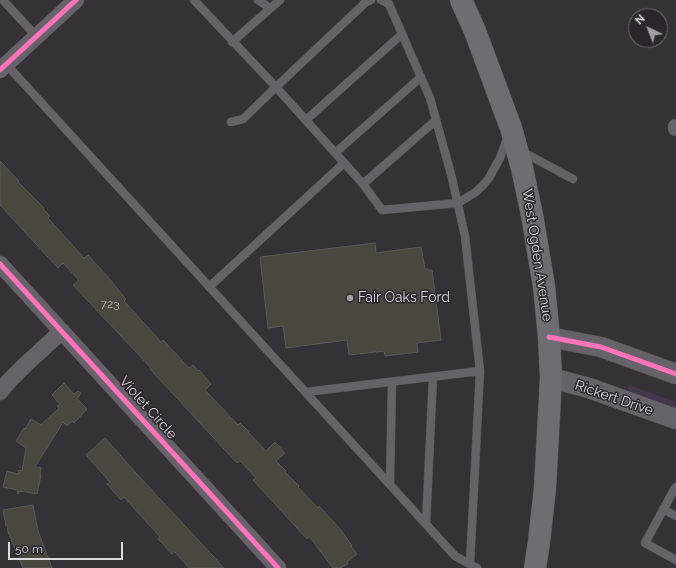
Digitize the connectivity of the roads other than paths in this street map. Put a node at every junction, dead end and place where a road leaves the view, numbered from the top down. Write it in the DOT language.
graph roads {
  1 [pos="3,0"];
  2 [pos="76,0"];
  3 [pos="194,0"];
  4 [pos="258,0"];
  5 [pos="280,0"];
  6 [pos="371,0"];
  7 [pos="381,0"];
  8 [pos="461,0"];
  9 [pos="270,8"];
  10 [pos="402,34"];
  11 [pos="36,36"];
  12 [pos="232,42"];
  13 [pos="3,67"];
  14 [pos="421,77"];
  15 [pos="276,87"];
  16 [pos="306,120"];
  17 [pos="436,120"];
  18 [pos="231,122"];
  19 [pos="511,128"];
  20 [pos="517,149"];
  21 [pos="335,153"];
  22 [pos="344,163"];
  23 [pos="573,179"];
  24 [pos="363,184"];
  25 [pos="458,203"];
  26 [pos="0,264"];
  27 [pos="210,287"];
  28 [pos="62,331"];
  29 [pos="549,337"];
  30 [pos="480,371"];
  31 [pos="676,374"];
  32 [pos="433,377"];
  33 [pos="551,378"];
  34 [pos="392,382"];
  35 [pos="0,392"];
  36 [pos="306,392"];
  37 [pos="676,420"];
  38 [pos="390,484"];
  39 [pos="676,487"];
  40 [pos="663,509"];
  41 [pos="676,516"];
  42 [pos="426,524"];
  43 [pos="676,560"];
  44 [pos="474,566"];
  45 [pos="278,568"];
  46 [pos="535,568"];
  1 -- 11 [label="lane"];
  2 -- 11 [label="street"];
  3 -- 12 [label="lane"];
  4 -- 9 [label="lane"];
  5 -- 9 [label="lane"];
  6 -- 15 [label="lane"];
  7 -- 10 [label="lane"];
  8 -- 19 [label="main road, West Ogden Avenue"];
  9 -- 12 [label="lane"];
  10 -- 14 [label="lane"];
  10 -- 16 [label="lane"];
  11 -- 13 [label="street"];
  12 -- 15 [label="lane"];
  13 -- 27 [label="lane"];
  14 -- 17 [label="lane"];
  14 -- 21 [label="lane"];
  15 -- 16 [label="lane"];
  15 -- 18 [label="lane"];
  16 -- 21 [label="lane"];
  17 -- 24 [label="lane"];
  17 -- 25 [label="lane"];
  19 -- 20 [label="main road, West Ogden Avenue"];
  19 -- 25 [label="lane"];
  20 -- 23 [label="lane"];
  20 -- 29 [label="main road, West Ogden Avenue"];
  21 -- 22 [label="lane"];
  22 -- 24 [label="lane"];
  22 -- 27 [label="lane"];
  24 -- 25 [label="lane"];
  25 -- 30 [label="lane"];
  26 -- 28 [label="street, Violet Circle"];
  27 -- 36 [label="lane"];
  28 -- 35 [label="street"];
  28 -- 45 [label="street, Violet Circle"];
  29 -- 31 [label="street"];
  29 -- 33 [label="main road, West Ogden Avenue"];
  30 -- 32 [label="lane"];
  30 -- 44 [label="lane"];
  32 -- 34 [label="lane"];
  32 -- 42 [label="lane"];
  33 -- 37 [label="street, Rickert Drive"];
  33 -- 46 [label="main road, West Ogden Avenue"];
  34 -- 36 [label="lane"];
  34 -- 38 [label="lane"];
  36 -- 38 [label="lane"];
  38 -- 42 [label="lane"];
  39 -- 40 [label="lane"];
  40 -- 41 [label="lane"];
  40 -- 43 [label="lane"];
  42 -- 44 [label="lane"];
}
